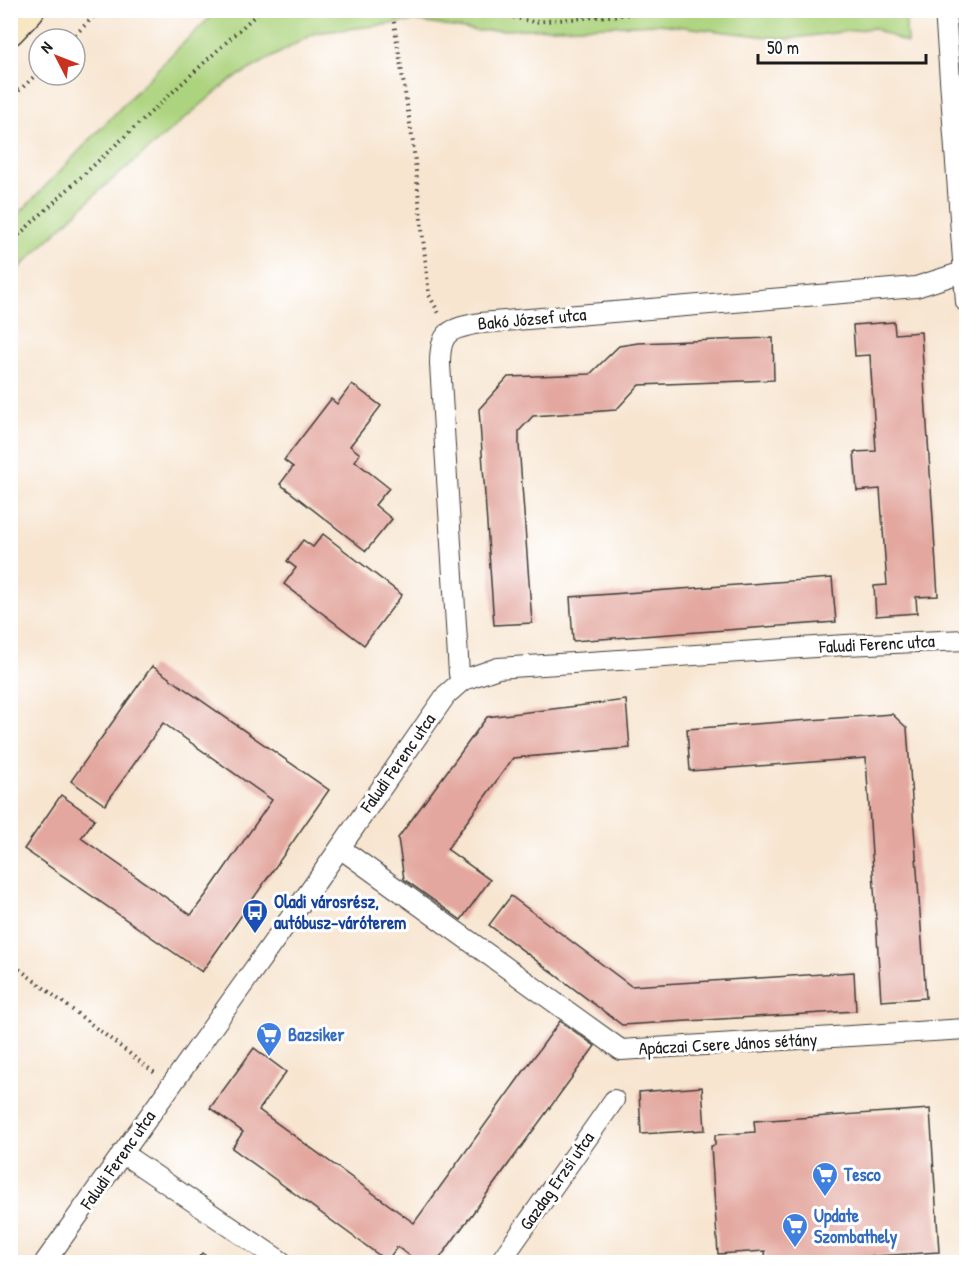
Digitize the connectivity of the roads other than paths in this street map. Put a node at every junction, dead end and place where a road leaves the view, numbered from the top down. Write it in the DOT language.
graph roads {
  1 [pos="30,10"];
  2 [pos="945,10"];
  3 [pos="10,31"];
  4 [pos="965,271"];
  5 [pos="966,302"];
  6 [pos="966,640"];
  7 [pos="463,680"];
  8 [pos="340,848"];
  9 [pos="966,1029"];
  10 [pos="614,1100"];
  11 [pos="122,1153"];
  12 [pos="45,1263"];
  13 [pos="282,1263"];
  14 [pos="500,1263"];
  1 -- 3 [label="main road"];
  2 -- 4 [label="street"];
  4 -- 5 [label="street"];
  4 -- 7 [label="street, Bakó József utca"];
  6 -- 7 [label="street, Faludi Ferenc utca"];
  7 -- 8 [label="street, Faludi Ferenc utca"];
  8 -- 9 [label="street, Apáczai Csere János sétány"];
  8 -- 11 [label="street, Faludi Ferenc utca"];
  10 -- 14 [label="street, Gazdag Erzsi utca"];
  11 -- 12 [label="street, Faludi Ferenc utca"];
  11 -- 13 [label="street"];
}
